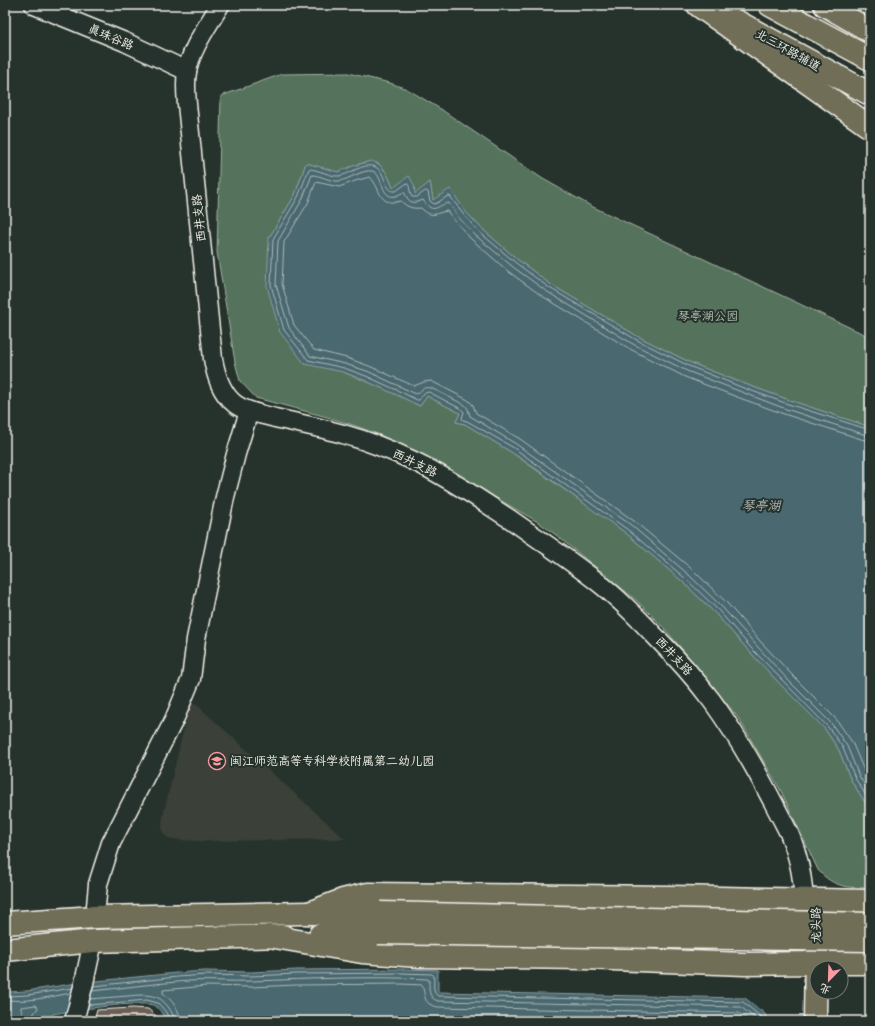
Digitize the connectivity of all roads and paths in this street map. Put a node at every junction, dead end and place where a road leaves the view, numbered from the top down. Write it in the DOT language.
graph roads {
  1 [pos="34,5"];
  2 [pos="220,5"];
  3 [pos="698,5"];
  4 [pos="707,5"];
  5 [pos="770,5"];
  6 [pos="825,5"];
  7 [pos="870,31"];
  8 [pos="870,59"];
  9 [pos="187,71"];
  10 [pos="870,94"];
  11 [pos="870,127"];
  12 [pos="249,411"];
  13 [pos="672,897"];
  14 [pos="817,901"];
  15 [pos="870,901"];
  16 [pos="309,913"];
  17 [pos="95,917"];
  18 [pos="5,923"];
  19 [pos="379,923"];
  20 [pos="870,924"];
  21 [pos="270,936"];
  22 [pos="870,940"];
  23 [pos="93,941"];
  24 [pos="5,950"];
  25 [pos="825,960"];
  26 [pos="680,962"];
  27 [pos="849,963"];
  28 [pos="870,963"];
  29 [pos="809,964"];
  30 [pos="820,1000"];
  31 [pos="831,1000"];
  32 [pos="76,1016"];
  33 [pos="816,1021"];
  34 [pos="830,1021"];
  1 -- 9 [label="street, 真珠谷路"];
  2 -- 9 [label="street, 西井支路"];
  3 -- 11 [label="main road"];
  4 -- 10 [label="main road, 北三环路辅道"];
  5 -- 8 [label="main road"];
  6 -- 7 [label="main road"];
  9 -- 12 [label="street, 西井支路"];
  12 -- 14 [label="street, 西井支路"];
  12 -- 17 [label="street"];
  13 -- 14 [label="main road"];
  13 -- 16 [label="main road"];
  13 -- 26 [label="main road"];
  14 -- 15 [label="main road"];
  14 -- 25 [label="main road"];
  16 -- 17 [label="main road"];
  16 -- 19 [label="main road"];
  17 -- 18 [label="main road"];
  19 -- 20 [label="main road, bridge"];
  19 -- 21 [label="main road"];
  19 -- 22 [label="main road, bridge"];
  21 -- 23 [label="main road"];
  21 -- 26 [label="main road"];
  23 -- 24 [label="main road"];
  23 -- 32 [label="street"];
  26 -- 29 [label="main road"];
  27 -- 28 [label="main road"];
  30 -- 33 [label="main road"];
  31 -- 34 [label="main road"];
}
